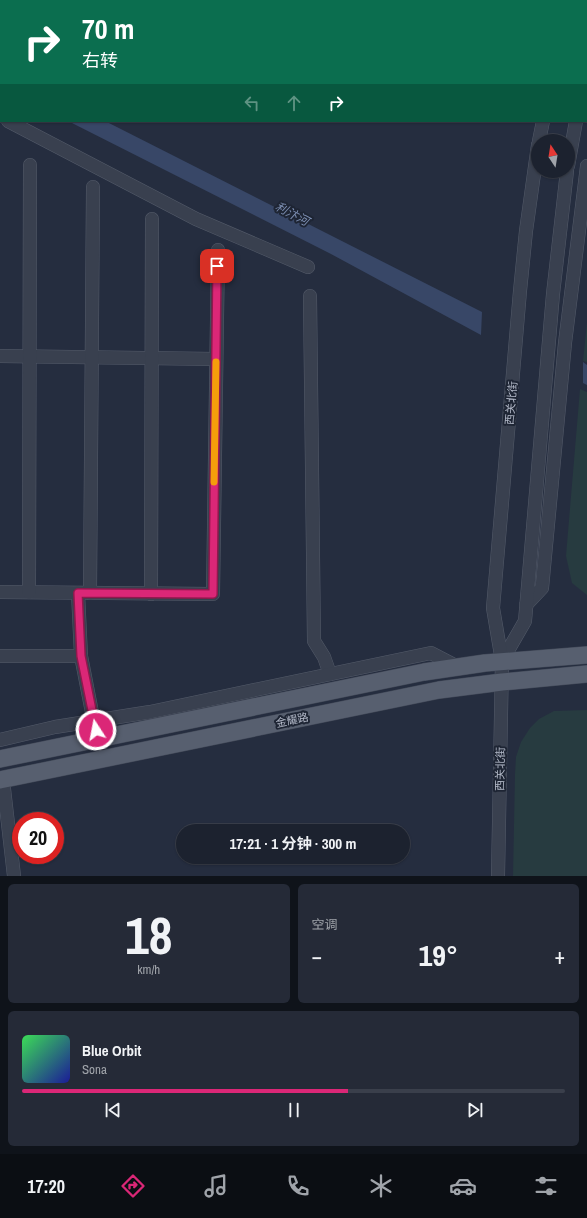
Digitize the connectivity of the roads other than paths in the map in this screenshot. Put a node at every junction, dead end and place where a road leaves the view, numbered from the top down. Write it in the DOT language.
graph roads {
  1 [pos="10,122"];
  2 [pos="543,122"];
  3 [pos="576,122"];
  4 [pos="540,134"];
  5 [pos="574,134"];
  6 [pos="30,165"];
  7 [pos="587,166"];
  8 [pos="534,178"];
  9 [pos="566,178"];
  10 [pos="93,187"];
  11 [pos="152,219"];
  12 [pos="218,250"];
  13 [pos="308,267"];
  14 [pos="310,296"];
  15 [pos="0,356"];
  16 [pos="29,356"];
  17 [pos="92,357"];
  18 [pos="152,358"];
  19 [pos="216,359"];
  20 [pos="0,592"];
  21 [pos="29,592"];
  22 [pos="84,593"];
  23 [pos="151,594"];
  24 [pos="526,605"];
  25 [pos="587,655"];
  26 [pos="0,656"];
  27 [pos="81,656"];
  28 [pos="502,661"];
  29 [pos="458,667"];
  30 [pos="330,674"];
  31 [pos="587,674"];
  32 [pos="502,682"];
  33 [pos="94,721"];
  34 [pos="97,739"];
  35 [pos="0,740"];
  36 [pos="0,759"];
  37 [pos="1,780"];
  38 [pos="14,876"];
  39 [pos="498,876"];
  1 -- 13 [label="street"];
  2 -- 4 [label="street"];
  3 -- 5 [label="street"];
  6 -- 16 [label="street"];
  7 -- 24 [label="street"];
  8 -- 28 [label="street, 西关北街"];
  9 -- 24 [label="street, 西关北街"];
  10 -- 17 [label="street"];
  11 -- 18 [label="street"];
  12 -- 19 [label="street"];
  14 -- 30 [label="street"];
  15 -- 16 [label="street"];
  16 -- 17 [label="street"];
  16 -- 21 [label="street"];
  17 -- 18 [label="street"];
  17 -- 22 [label="street"];
  18 -- 19 [label="street"];
  18 -- 23 [label="street"];
  19 -- 23 [label="street"];
  20 -- 21 [label="street"];
  21 -- 22 [label="street"];
  22 -- 23 [label="street"];
  22 -- 27 [label="street"];
  24 -- 28 [label="street, 西关北街"];
  25 -- 28 [label="main road, 金耀路"];
  26 -- 27 [label="street"];
  27 -- 33 [label="street"];
  28 -- 29 [label="main road, 金耀路"];
  28 -- 32 [label="street, 西关北街"];
  29 -- 30 [label="street"];
  29 -- 34 [label="main road, 金耀路"];
  30 -- 33 [label="street"];
  31 -- 32 [label="main road, 金耀路"];
  32 -- 37 [label="main road, 金耀路"];
  32 -- 39 [label="street, 西关北街"];
  33 -- 34 [label="street"];
  33 -- 35 [label="street"];
  34 -- 36 [label="main road, 金耀路"];
  37 -- 38 [label="street"];
}
